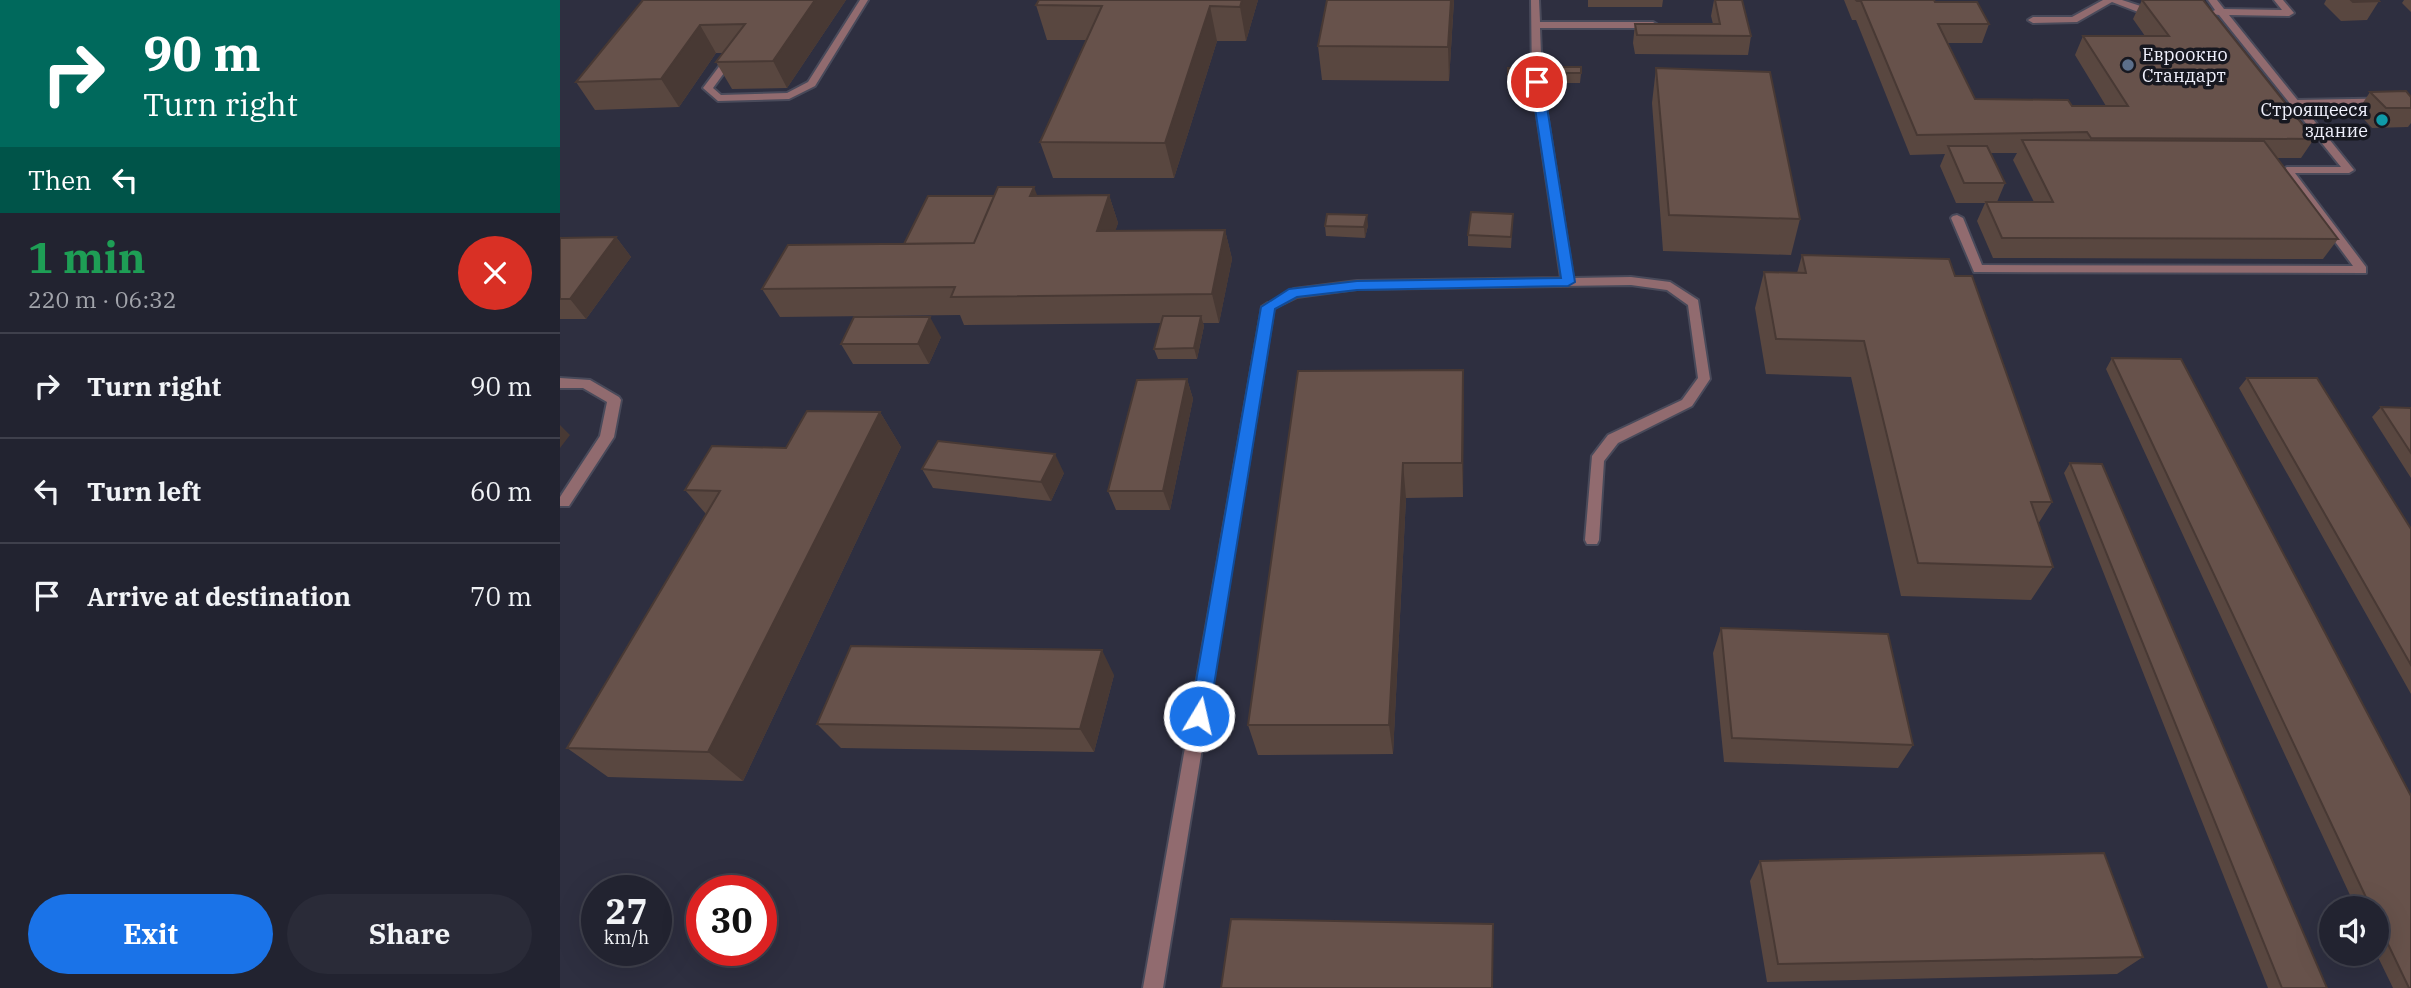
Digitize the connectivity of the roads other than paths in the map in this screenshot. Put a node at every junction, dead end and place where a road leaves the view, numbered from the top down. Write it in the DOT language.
graph roads {
  1 [pos="864,0"];
  2 [pos="1535,0"];
  3 [pos="2112,0"];
  4 [pos="2212,0"];
  5 [pos="2278,0"];
  6 [pos="2160,12"];
  7 [pos="2199,12"];
  8 [pos="2222,12"];
  9 [pos="2033,20"];
  10 [pos="1535,25"];
  11 [pos="1660,26"];
  12 [pos="727,62"];
  13 [pos="2411,101"];
  14 [pos="2295,103"];
  15 [pos="1957,218"];
  16 [pos="1568,282"];
  17 [pos="560,383"];
  18 [pos="564,502"];
  19 [pos="1592,540"];
  20 [pos="1153,988"];
  1 -- 12 [label="street"];
  2 -- 10 [label="street"];
  3 -- 6 [label="street"];
  3 -- 9 [label="street"];
  4 -- 8 [label="street"];
  5 -- 8 [label="street"];
  7 -- 8 [label="street"];
  8 -- 14 [label="street"];
  10 -- 11 [label="street"];
  10 -- 16 [label="street"];
  13 -- 14 [label="street"];
  14 -- 15 [label="street"];
  16 -- 19 [label="street"];
  16 -- 20 [label="street"];
  17 -- 18 [label="street"];
}
